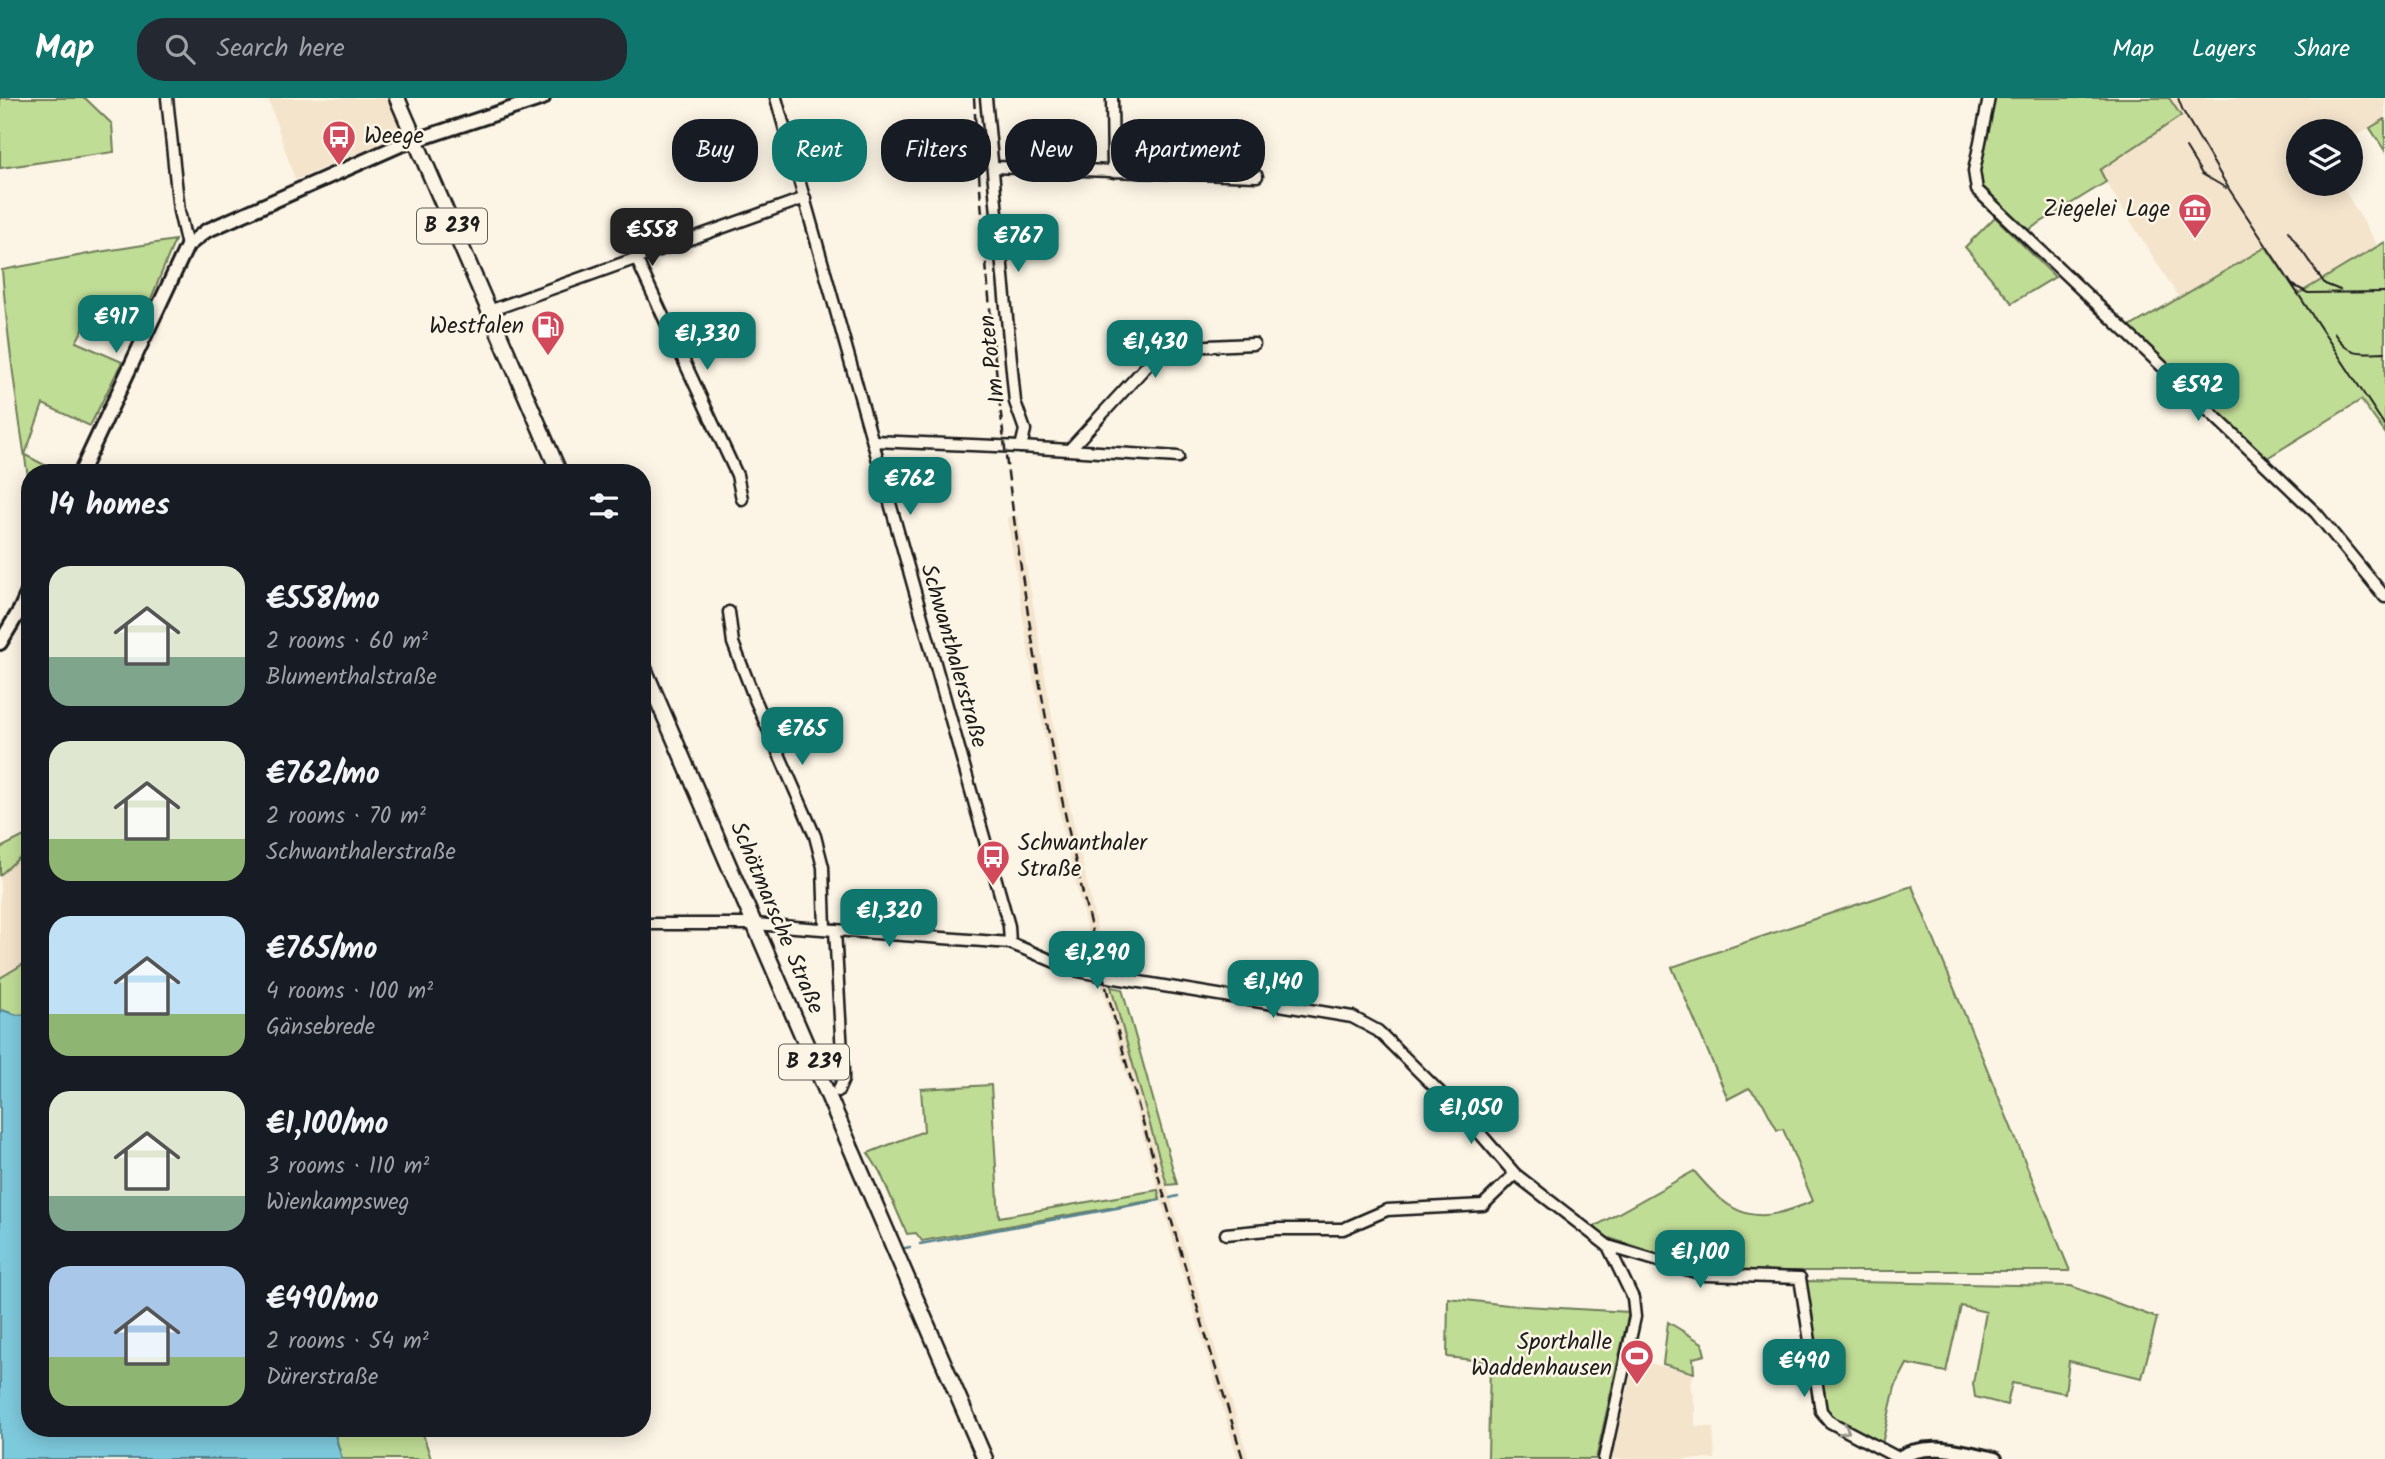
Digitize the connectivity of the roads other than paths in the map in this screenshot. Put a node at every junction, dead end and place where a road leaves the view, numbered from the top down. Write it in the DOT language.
graph roads {
  1 [pos="167,98"];
  2 [pos="397,98"];
  3 [pos="543,98"];
  4 [pos="776,98"];
  5 [pos="986,98"];
  6 [pos="1112,98"];
  7 [pos="1989,98"];
  8 [pos="1112,119"];
  9 [pos="416,140"];
  10 [pos="993,167"];
  11 [pos="1111,172"];
  12 [pos="805,198"];
  13 [pos="187,246"];
  14 [pos="636,258"];
  15 [pos="489,311"];
  16 [pos="1254,344"];
  17 [pos="873,441"];
  18 [pos="1021,447"];
  19 [pos="1070,449"];
  20 [pos="1178,457"];
  21 [pos="85,464"];
  22 [pos="556,464"];
  23 [pos="742,499"];
  24 [pos="2385,597"];
  25 [pos="21,604"];
  26 [pos="729,612"];
  27 [pos="0,643"];
  28 [pos="651,685"];
  29 [pos="754,923"];
  30 [pos="651,924"];
  31 [pos="830,929"];
  32 [pos="1010,943"];
  33 [pos="838,1091"];
  34 [pos="1515,1174"];
  35 [pos="1226,1234"];
  36 [pos="1608,1246"];
  37 [pos="1897,1458"];
  38 [pos="985,1459"];
  39 [pos="1604,1459"];
  40 [pos="1995,1459"];
  1 -- 13 [label="street"];
  2 -- 9 [label="main road, B 239"];
  3 -- 9 [label="main road"];
  4 -- 12 [label="street, Schwanthalerstraße"];
  5 -- 10 [label="street, Im Poten"];
  6 -- 8 [label="street"];
  7 -- 24 [label="street"];
  9 -- 13 [label="main road"];
  9 -- 15 [label="main road, B 239"];
  10 -- 11 [label="street"];
  10 -- 18 [label="street, Im Poten"];
  12 -- 14 [label="street"];
  12 -- 17 [label="street, Schwanthalerstraße"];
  13 -- 21 [label="main road"];
  14 -- 15 [label="street"];
  14 -- 23 [label="street"];
  15 -- 22 [label="main road, B 239"];
  16 -- 19 [label="street"];
  17 -- 18 [label="street"];
  17 -- 32 [label="street, Schwanthalerstraße"];
  18 -- 19 [label="street"];
  19 -- 20 [label="street"];
  25 -- 27 [label="main road"];
  26 -- 31 [label="street"];
  28 -- 29 [label="main road, Schötmarsche Straße / B 239"];
  29 -- 30 [label="street"];
  29 -- 31 [label="street"];
  29 -- 38 [label="main road, Schötmarsche Straße / B 239"];
  31 -- 32 [label="street"];
  31 -- 33 [label="street"];
  32 -- 34 [label="street"];
  34 -- 35 [label="street"];
  34 -- 36 [label="street"];
  36 -- 37 [label="street, one-way"];
  36 -- 39 [label="street"];
  37 -- 40 [label="main road"];
}
